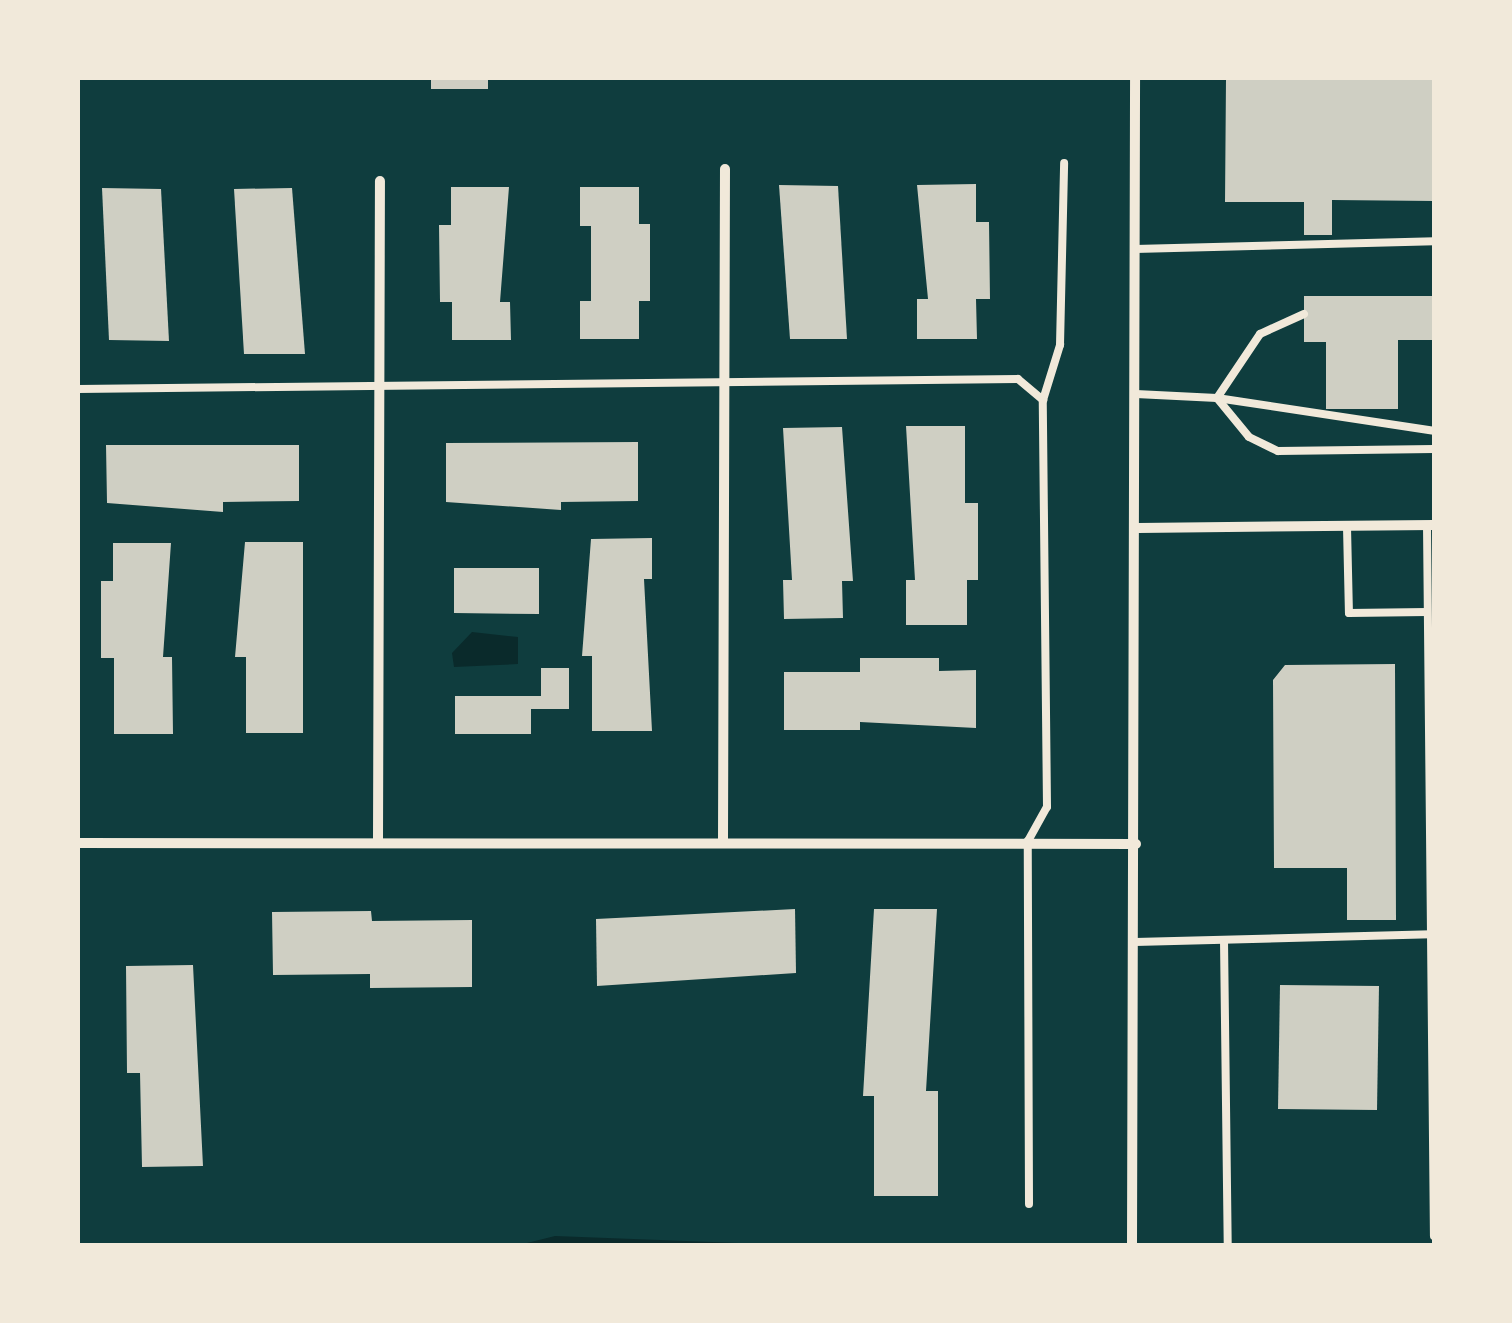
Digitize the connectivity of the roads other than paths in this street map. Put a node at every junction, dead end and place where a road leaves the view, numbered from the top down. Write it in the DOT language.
graph roads {
  1 [pos="1135,78"];
  2 [pos="1064,163"];
  3 [pos="726,169"];
  4 [pos="380,181"];
  5 [pos="1434,241"];
  6 [pos="1135,249"];
  7 [pos="1304,314"];
  8 [pos="720,384"];
  9 [pos="376,388"];
  10 [pos="78,389"];
  11 [pos="1136,394"];
  12 [pos="1216,398"];
  13 [pos="1043,400"];
  14 [pos="1434,432"];
  15 [pos="1434,449"];
  16 [pos="1431,525"];
  17 [pos="1347,527"];
  18 [pos="1138,528"];
  19 [pos="1427,612"];
  20 [pos="1432,740"];
  21 [pos="378,840"];
  22 [pos="1028,841"];
  23 [pos="723,842"];
  24 [pos="78,843"];
  25 [pos="1136,844"];
  26 [pos="1431,934"];
  27 [pos="1224,940"];
  28 [pos="1135,942"];
  29 [pos="1029,1204"];
  30 [pos="1434,1236"];
  31 [pos="1132,1246"];
  32 [pos="1228,1246"];
  1 -- 6 [label="street"];
  2 -- 13 [label="lane"];
  3 -- 8 [label="street"];
  4 -- 9 [label="street"];
  5 -- 6 [label="lane"];
  6 -- 11 [label="street"];
  7 -- 12 [label="lane"];
  8 -- 9 [label="lane"];
  8 -- 13 [label="lane"];
  8 -- 23 [label="street"];
  9 -- 10 [label="lane"];
  9 -- 21 [label="street"];
  11 -- 12 [label="lane"];
  11 -- 18 [label="street"];
  12 -- 14 [label="lane"];
  12 -- 15 [label="lane"];
  13 -- 22 [label="lane"];
  16 -- 17 [label="street"];
  16 -- 19 [label="lane"];
  17 -- 18 [label="street"];
  17 -- 19 [label="lane"];
  18 -- 25 [label="street"];
  19 -- 20 [label="lane"];
  20 -- 26 [label="lane"];
  21 -- 23 [label="street"];
  21 -- 24 [label="street"];
  22 -- 23 [label="street"];
  22 -- 25 [label="street"];
  22 -- 29 [label="lane"];
  25 -- 28 [label="street"];
  26 -- 27 [label="lane"];
  26 -- 30 [label="lane"];
  27 -- 28 [label="lane"];
  27 -- 32 [label="lane"];
  28 -- 31 [label="street"];
}
